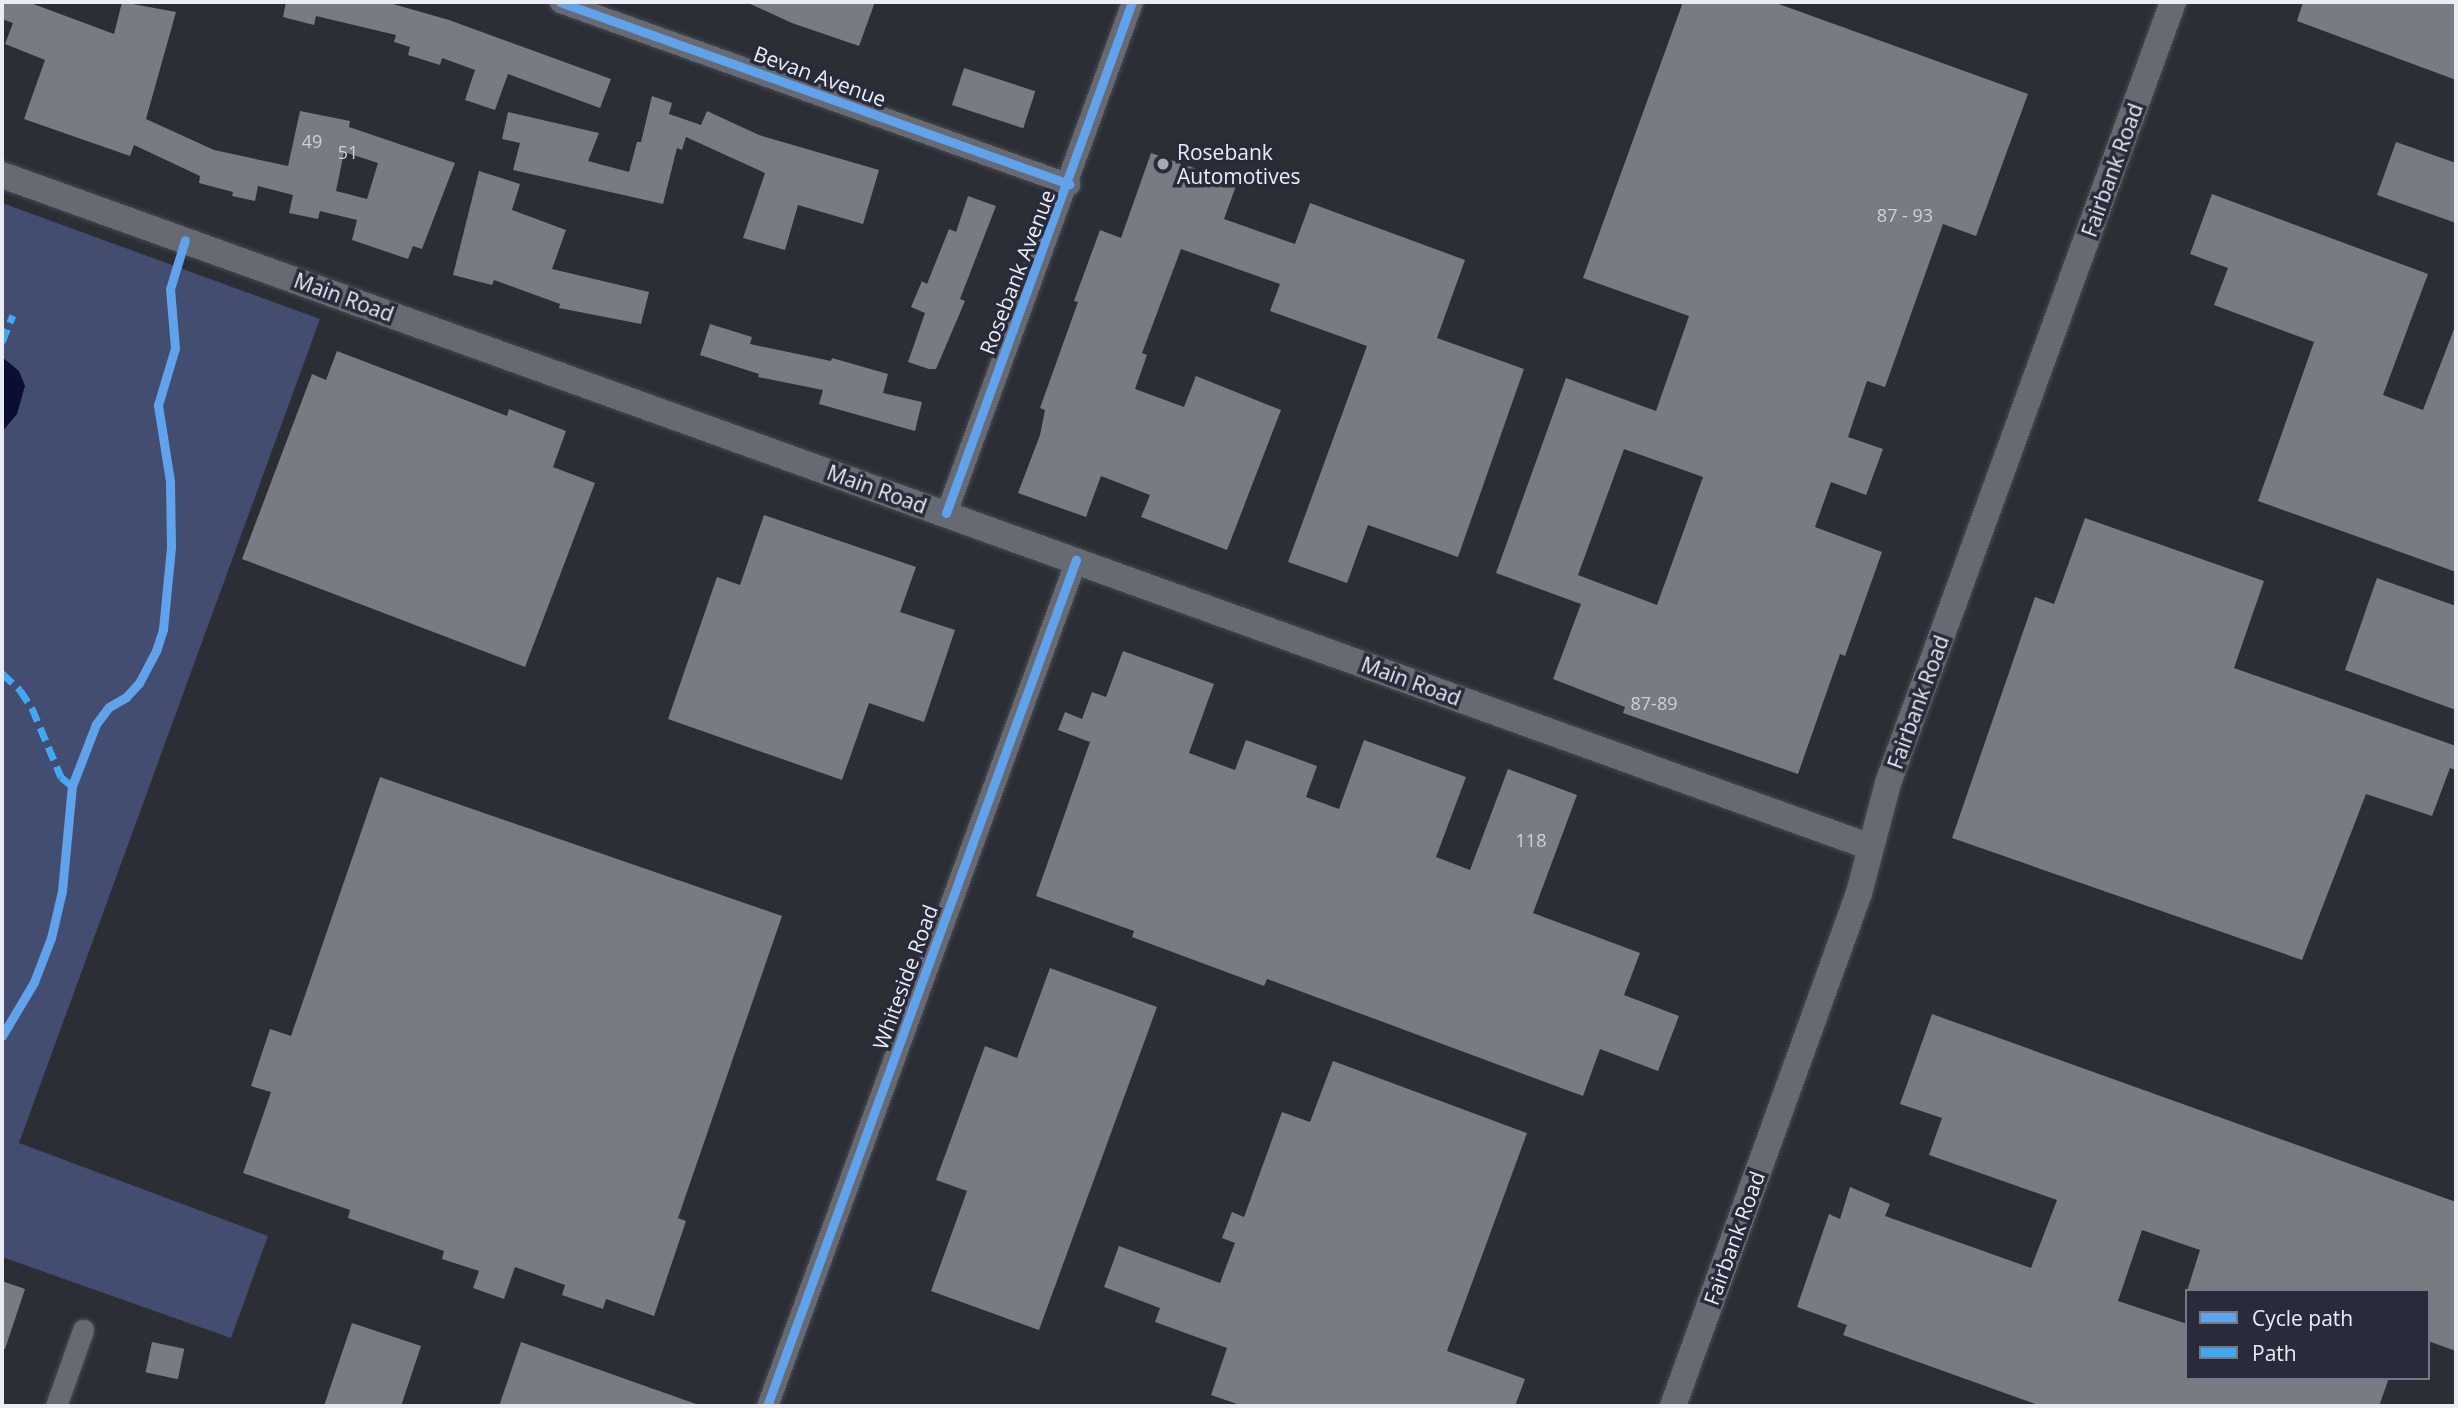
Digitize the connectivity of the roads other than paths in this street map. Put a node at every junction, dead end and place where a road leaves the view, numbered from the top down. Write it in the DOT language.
graph roads {
  1 [pos="560,2"];
  2 [pos="1132,2"];
  3 [pos="2173,2"];
  4 [pos="2,175"];
  5 [pos="1069,184"];
  6 [pos="946,513"];
  7 [pos="1076,561"];
  8 [pos="1871,847"];
  9 [pos="83,1330"];
  10 [pos="55,1406"];
  11 [pos="767,1406"];
  12 [pos="1673,1406"];
  1 -- 5 [label="street, Bevan Avenue"];
  2 -- 5 [label="street, Rosebank Avenue"];
  3 -- 8 [label="main road, Fairbank Road"];
  4 -- 6 [label="main road, Main Road"];
  5 -- 6 [label="street, Rosebank Avenue"];
  6 -- 7 [label="main road, Main Road"];
  7 -- 8 [label="main road, Main Road"];
  7 -- 11 [label="street, Whiteside Road"];
  8 -- 12 [label="main road, Fairbank Road"];
  9 -- 10 [label="street"];
}
